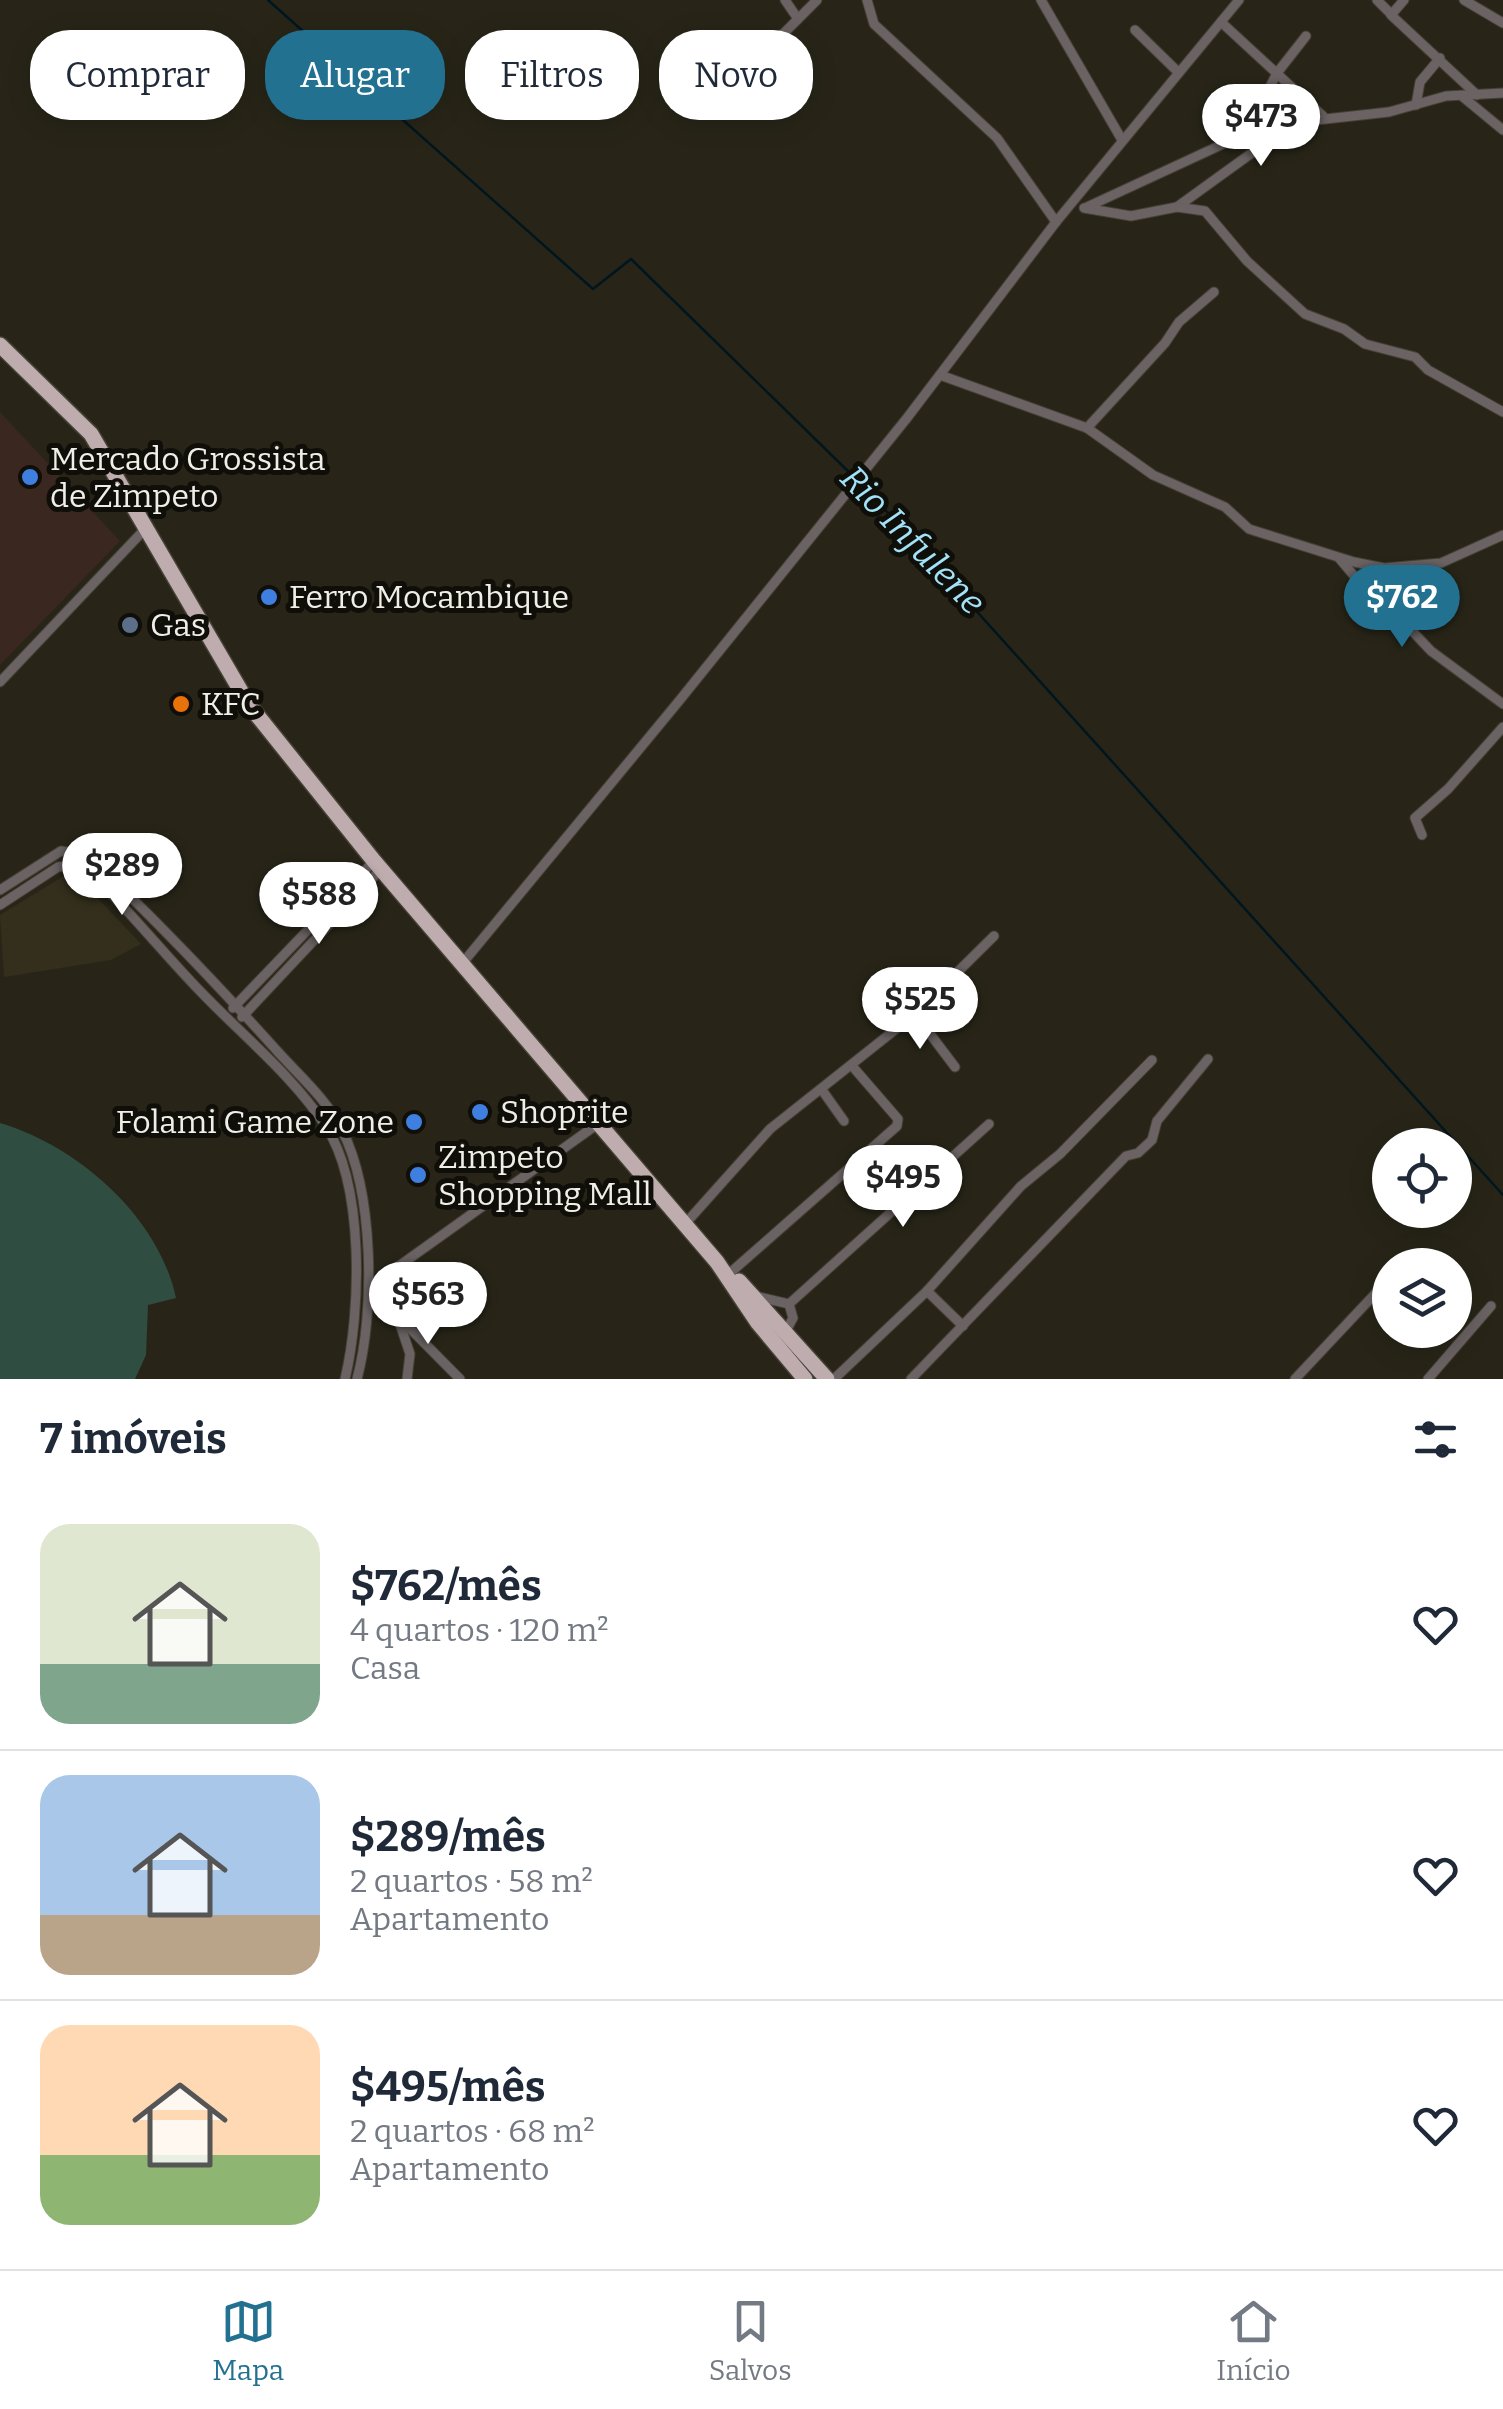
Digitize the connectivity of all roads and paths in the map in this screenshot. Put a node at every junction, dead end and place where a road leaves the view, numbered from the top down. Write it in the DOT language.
graph roads {
  1 [pos="785,0"];
  2 [pos="817,0"];
  3 [pos="867,0"];
  4 [pos="1041,0"];
  5 [pos="1239,0"];
  6 [pos="1377,0"];
  7 [pos="1404,0"];
  8 [pos="1464,0"];
  9 [pos="1390,13"];
  10 [pos="798,19"];
  11 [pos="1220,22"];
  12 [pos="1503,23"];
  13 [pos="786,30"];
  14 [pos="1135,30"];
  15 [pos="1306,36"];
  16 [pos="1440,58"];
  17 [pos="1177,72"];
  18 [pos="1276,73"];
  19 [pos="1503,93"];
  20 [pos="1477,94"];
  21 [pos="1462,96"];
  22 [pos="1416,105"];
  23 [pos="1323,116"];
  24 [pos="1298,119"];
  25 [pos="1503,130"];
  26 [pos="1246,132"];
  27 [pos="1122,140"];
  28 [pos="1202,190"];
  29 [pos="1069,206"];
  30 [pos="1177,207"];
  31 [pos="1084,208"];
  32 [pos="1205,211"];
  33 [pos="1056,222"];
  34 [pos="1214,292"];
  35 [pos="0,345"];
  36 [pos="940,376"];
  37 [pos="1503,412"];
  38 [pos="1087,428"];
  39 [pos="148,526"];
  40 [pos="1503,536"];
  41 [pos="1340,558"];
  42 [pos="0,682"];
  43 [pos="1503,704"];
  44 [pos="1503,727"];
  45 [pos="1422,835"];
  46 [pos="377,865"];
  47 [pos="0,890"];
  48 [pos="0,905"];
  49 [pos="994,936"];
  50 [pos="461,964"];
  51 [pos="235,1006"];
  52 [pos="915,1014"];
  53 [pos="244,1015"];
  54 [pos="225,1017"];
  55 [pos="234,1026"];
  56 [pos="1208,1059"];
  57 [pos="1152,1060"];
  58 [pos="853,1067"];
  59 [pos="955,1067"];
  60 [pos="822,1090"];
  61 [pos="844,1121"];
  62 [pos="599,1123"];
  63 [pos="989,1124"];
  64 [pos="685,1224"];
  65 [pos="724,1267"];
  66 [pos="369,1287"];
  67 [pos="926,1291"];
  68 [pos="753,1296"];
  69 [pos="1372,1297"];
  70 [pos="789,1304"];
  71 [pos="1491,1306"];
  72 [pos="398,1318"];
  73 [pos="963,1326"];
  74 [pos="785,1333"];
  75 [pos="345,1379"];
  76 [pos="357,1379"];
  77 [pos="407,1379"];
  78 [pos="460,1379"];
  79 [pos="805,1379"];
  80 [pos="830,1379"];
  81 [pos="912,1379"];
  82 [pos="1295,1379"];
  83 [pos="1428,1379"];
  1 -- 10 [label="street"];
  2 -- 10 [label="street"];
  3 -- 33 [label="street"];
  4 -- 27 [label="street"];
  5 -- 11 [label="street"];
  6 -- 9 [label="street"];
  7 -- 9 [label="street"];
  8 -- 12 [label="street"];
  9 -- 16 [label="street"];
  10 -- 13 [label="street"];
  11 -- 17 [label="street"];
  11 -- 18 [label="street"];
  14 -- 17 [label="street"];
  15 -- 18 [label="street"];
  16 -- 20 [label="street"];
  16 -- 22 [label="street"];
  17 -- 27 [label="street"];
  18 -- 23 [label="street"];
  18 -- 26 [label="street"];
  19 -- 20 [label="street"];
  20 -- 21 [label="street"];
  21 -- 22 [label="street"];
  21 -- 25 [label="street"];
  22 -- 23 [label="street"];
  23 -- 24 [label="street"];
  24 -- 26 [label="street"];
  24 -- 28 [label="street"];
  26 -- 31 [label="street"];
  27 -- 29 [label="street"];
  28 -- 30 [label="street"];
  28 -- 32 [label="street"];
  29 -- 31 [label="street"];
  29 -- 33 [label="street"];
  30 -- 31 [label="street"];
  30 -- 32 [label="street"];
  32 -- 37 [label="street"];
  33 -- 36 [label="street"];
  34 -- 38 [label="street"];
  35 -- 39 [label="highway"];
  36 -- 38 [label="street"];
  36 -- 50 [label="street"];
  38 -- 41 [label="street"];
  39 -- 42 [label="street"];
  39 -- 46 [label="highway"];
  40 -- 41 [label="street"];
  41 -- 43 [label="street"];
  44 -- 45 [label="street"];
  46 -- 50 [label="highway"];
  46 -- 51 [label="street"];
  46 -- 53 [label="street"];
  47 -- 51 [label="street"];
  48 -- 54 [label="street"];
  49 -- 52 [label="street"];
  50 -- 62 [label="highway"];
  51 -- 53 [label="street"];
  51 -- 54 [label="street"];
  52 -- 58 [label="street"];
  52 -- 59 [label="street"];
  53 -- 55 [label="street"];
  53 -- 66 [label="street"];
  54 -- 55 [label="street"];
  55 -- 75 [label="street"];
  56 -- 73 [label="street"];
  57 -- 67 [label="street"];
  58 -- 60 [label="street"];
  58 -- 65 [label="street"];
  60 -- 61 [label="street"];
  60 -- 64 [label="street"];
  62 -- 64 [label="highway"];
  62 -- 66 [label="street"];
  63 -- 70 [label="street"];
  64 -- 65 [label="highway"];
  65 -- 68 [label="highway"];
  65 -- 79 [label="highway"];
  66 -- 72 [label="street"];
  66 -- 76 [label="street"];
  67 -- 73 [label="street"];
  67 -- 80 [label="street"];
  68 -- 70 [label="street"];
  68 -- 74 [label="highway"];
  69 -- 82 [label="street"];
  70 -- 74 [label="street"];
  71 -- 83 [label="street"];
  72 -- 77 [label="street"];
  72 -- 78 [label="street"];
  73 -- 81 [label="street"];
  74 -- 80 [label="highway"];
}
